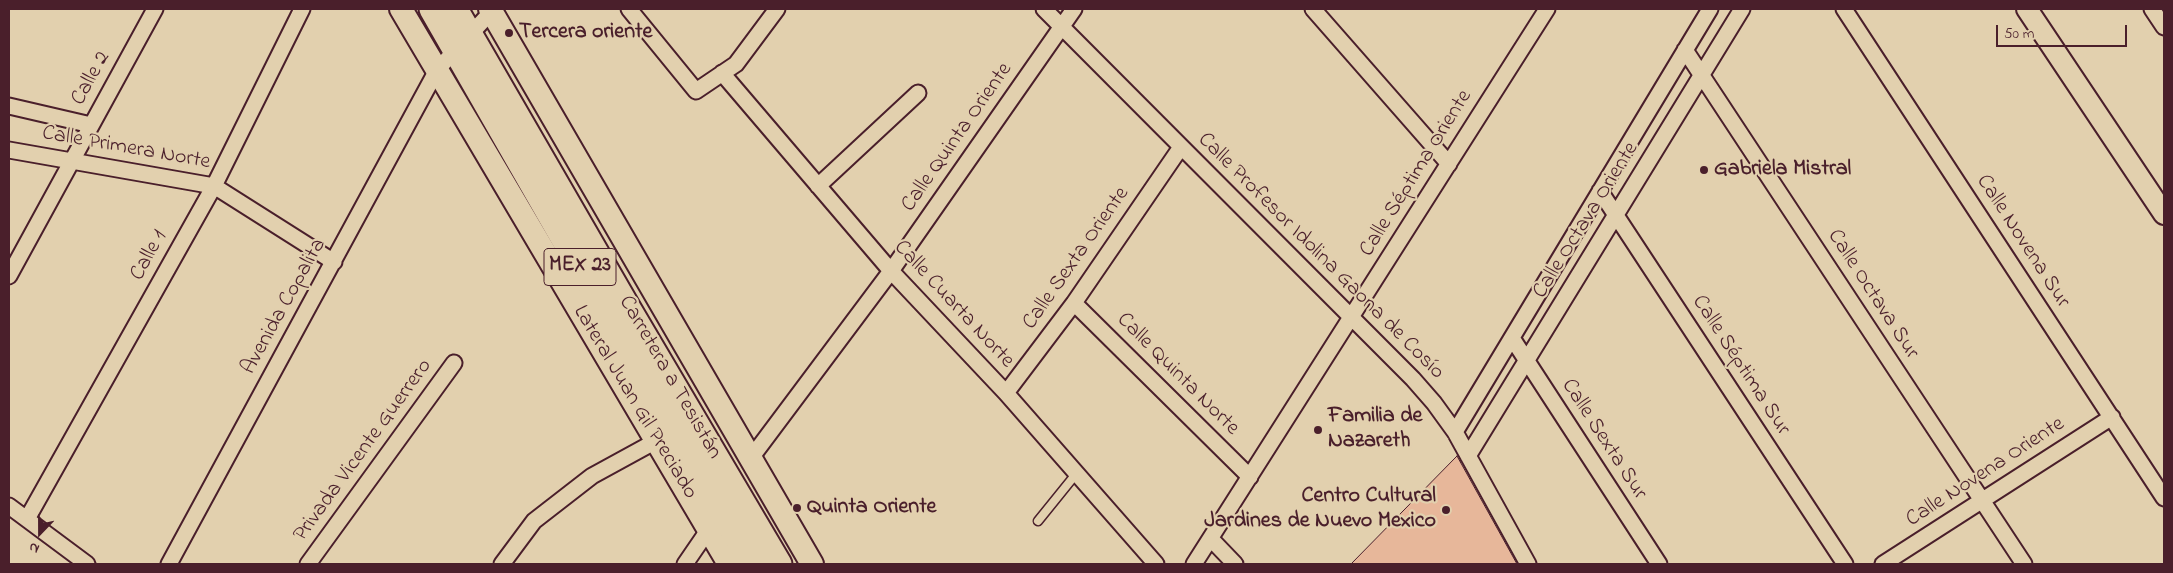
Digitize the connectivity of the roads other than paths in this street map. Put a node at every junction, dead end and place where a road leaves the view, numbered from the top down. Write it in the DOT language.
graph roads {
  1 [pos="155,9"];
  2 [pos="302,9"];
  3 [pos="401,9"];
  4 [pos="432,9"];
  5 [pos="455,9"];
  6 [pos="629,9"];
  7 [pos="777,9"];
  8 [pos="1044,9"];
  9 [pos="1074,9"];
  10 [pos="1313,9"];
  11 [pos="1710,9"];
  12 [pos="1742,9"];
  13 [pos="1844,9"];
  14 [pos="2027,9"];
  15 [pos="2152,9"];
  16 [pos="492,10"];
  17 [pos="1540,12"];
  18 [pos="1062,25"];
  19 [pos="2164,27"];
  20 [pos="463,42"];
  21 [pos="1685,50"];
  22 [pos="437,70"];
  23 [pos="722,73"];
  24 [pos="1702,75"];
  25 [pos="918,92"];
  26 [pos="9,106"];
  27 [pos="91,124"];
  28 [pos="1181,147"];
  29 [pos="9,150"];
  30 [pos="72,160"];
  31 [pos="1449,164"];
  32 [pos="214,186"];
  33 [pos="818,186"];
  34 [pos="1600,192"];
  35 [pos="2164,214"];
  36 [pos="1616,216"];
  37 [pos="334,262"];
  38 [pos="891,271"];
  39 [pos="9,276"];
  40 [pos="1074,303"];
  41 [pos="1351,319"];
  42 [pos="1512,338"];
  43 [pos="1526,361"];
  44 [pos="454,363"];
  45 [pos="1006,393"];
  46 [pos="2112,418"];
  47 [pos="1455,432"];
  48 [pos="656,441"];
  49 [pos="1468,456"];
  50 [pos="751,458"];
  51 [pos="1076,474"];
  52 [pos="1250,478"];
  53 [pos="2164,498"];
  54 [pos="1982,501"];
  55 [pos="9,506"];
  56 [pos="27,519"];
  57 [pos="1038,521"];
  58 [pos="709,529"];
  59 [pos="1211,539"];
  60 [pos="87,564"];
  61 [pos="169,564"];
  62 [pos="308,564"];
  63 [pos="502,564"];
  64 [pos="685,564"];
  65 [pos="729,564"];
  66 [pos="753,564"];
  67 [pos="779,564"];
  68 [pos="812,564"];
  69 [pos="1156,564"];
  70 [pos="1194,564"];
  71 [pos="1235,564"];
  72 [pos="1528,564"];
  73 [pos="1658,564"];
  74 [pos="1845,564"];
  75 [pos="1883,564"];
  76 [pos="2024,564"];
  1 -- 27 [label="street, Calle 2"];
  2 -- 32 [label="street, Calle 1"];
  3 -- 22 [label="main road, Lateral Juan Gil Preciado"];
  4 -- 20 [label="main road, Carretera a Tesistán / MEX 23"];
  5 -- 20 [label="main road, Carretera a Tesistán / MEX 23"];
  6 -- 23 [label="street"];
  7 -- 23 [label="street"];
  8 -- 18 [label="street, Calle Profesor Idolina Gaona de Cosío"];
  9 -- 18 [label="street, Calle Quinta Oriente"];
  10 -- 31 [label="street"];
  11 -- 21 [label="street, Calle Octava Oriente"];
  12 -- 24 [label="street, Calle Octava Oriente"];
  13 -- 46 [label="street, Calle Novena Sur"];
  14 -- 35 [label="street"];
  15 -- 19 [label="street"];
  16 -- 20 [label="street, Avenida Copalita"];
  16 -- 50 [label="main road"];
  17 -- 31 [label="street, Calle Séptima Oriente"];
  18 -- 28 [label="street, Calle Profesor Idolina Gaona de Cosío"];
  18 -- 38 [label="street, Calle Quinta Oriente"];
  20 -- 22 [label="street, Avenida Copalita"];
  20 -- 66 [label="main road, Carretera a Tesistán / MEX 23"];
  20 -- 67 [label="main road, Carretera a Tesistán / MEX 23"];
  21 -- 24 [label="street, Calle Octava Sur"];
  21 -- 34 [label="street, Calle Octava Oriente"];
  22 -- 37 [label="street, Avenida Copalita"];
  22 -- 48 [label="main road, Lateral Juan Gil Preciado"];
  23 -- 33 [label="street, Calle Cuarta Norte"];
  24 -- 36 [label="street, Calle Octava Oriente"];
  24 -- 54 [label="street, Calle Octava Sur"];
  25 -- 33 [label="street"];
  26 -- 27 [label="street"];
  27 -- 30 [label="street, Calle 2"];
  28 -- 40 [label="street, Calle Sexta Oriente"];
  28 -- 41 [label="street, Calle Profesor Idolina Gaona de Cosío"];
  29 -- 30 [label="street, Calle Primera Norte"];
  30 -- 32 [label="street, Calle Primera Norte"];
  30 -- 39 [label="street, Calle 2"];
  31 -- 41 [label="street, Calle Séptima Oriente"];
  32 -- 37 [label="street, Calle Primera Norte"];
  32 -- 56 [label="street, Calle 1"];
  33 -- 38 [label="street, Calle Cuarta Norte"];
  34 -- 36 [label="street, Calle Séptima Sur"];
  34 -- 42 [label="street, Calle Octava Oriente"];
  36 -- 43 [label="street, Calle Octava Oriente"];
  36 -- 74 [label="street, Calle Séptima Sur"];
  37 -- 61 [label="street, Avenida Copalita"];
  38 -- 45 [label="street, Calle Cuarta Norte"];
  38 -- 50 [label="street, Calle Quinta Oriente"];
  40 -- 45 [label="street, Calle Sexta Oriente"];
  40 -- 52 [label="street, Calle Quinta Norte"];
  41 -- 47 [label="street, Calle Profesor Idolina Gaona de Cosío"];
  41 -- 52 [label="street, Calle Séptima Oriente"];
  42 -- 43 [label="street, Calle Sexta Sur"];
  42 -- 47 [label="street, Calle Octava Oriente"];
  43 -- 49 [label="street, Calle Octava Oriente"];
  43 -- 73 [label="street, Calle Sexta Sur"];
  44 -- 62 [label="street, Privada Vicente Guerrero"];
  45 -- 51 [label="street, Calle Cuarta Norte"];
  46 -- 53 [label="street, Calle Novena Sur"];
  46 -- 54 [label="street, Calle Novena Oriente"];
  47 -- 49 [label="street, Calle Profesor Idolina Gaona de Cosío"];
  48 -- 58 [label="main road, Lateral Juan Gil Preciado"];
  48 -- 63 [label="street"];
  49 -- 72 [label="street, Calle Profesor Idolina Gaona de Cosío"];
  50 -- 68 [label="main road"];
  51 -- 57 [label="lane"];
  51 -- 69 [label="street, Calle Cuarta Norte"];
  52 -- 59 [label="street, Calle Séptima Oriente"];
  54 -- 75 [label="street, Calle Novena Oriente"];
  54 -- 76 [label="street, Calle Octava Sur"];
  55 -- 56 [label="street"];
  56 -- 60 [label="street"];
  58 -- 64 [label="street"];
  58 -- 65 [label="main road, Lateral Juan Gil Preciado"];
  59 -- 70 [label="street, Calle Séptima Oriente"];
  59 -- 71 [label="street"];
}
